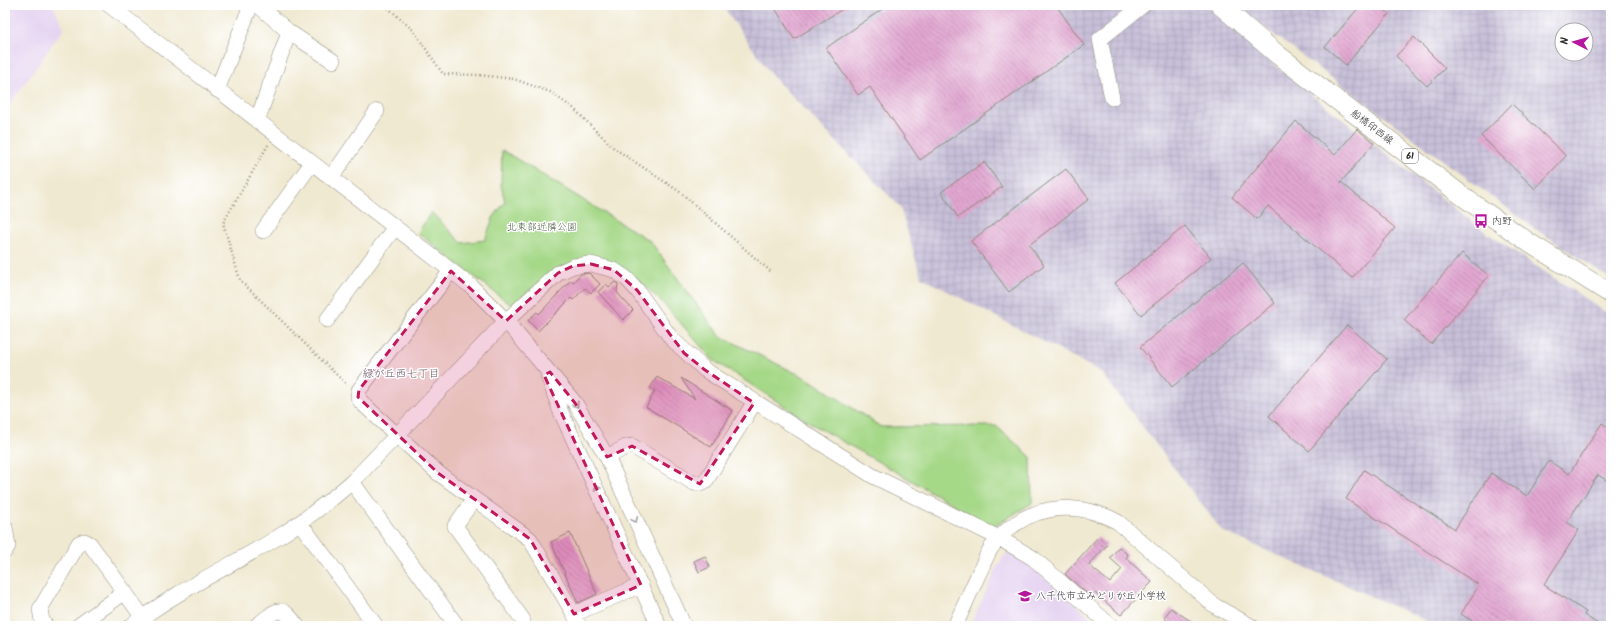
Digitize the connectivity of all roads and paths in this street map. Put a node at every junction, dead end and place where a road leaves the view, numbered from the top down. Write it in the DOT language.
graph roads {
  1 [pos="109,5"];
  2 [pos="251,5"];
  3 [pos="258,5"];
  4 [pos="385,5"];
  5 [pos="1143,5"];
  6 [pos="1220,5"];
  7 [pos="289,32"];
  8 [pos="333,61"];
  9 [pos="217,90"];
  10 [pos="1112,98"];
  11 [pos="377,111"];
  12 [pos="258,121"];
  13 [pos="274,134"];
  14 [pos="312,163"];
  15 [pos="331,178"];
  16 [pos="395,227"];
  17 [pos="263,231"];
  18 [pos="451,271"];
  19 [pos="770,271"];
  20 [pos="1611,294"];
  21 [pos="327,320"];
  22 [pos="506,321"];
  23 [pos="543,363"];
  24 [pos="358,397"];
  25 [pos="754,403"];
  26 [pos="397,436"];
  27 [pos="607,457"];
  28 [pos="352,482"];
  29 [pos="474,499"];
  30 [pos="300,523"];
  31 [pos="5,527"];
  32 [pos="999,538"];
  33 [pos="5,551"];
  34 [pos="641,585"];
  35 [pos="125,592"];
  36 [pos="577,620"];
  37 [pos="141,623"];
  38 [pos="46,626"];
  39 [pos="78,626"];
  40 [pos="256,626"];
  41 [pos="296,626"];
  42 [pos="376,626"];
  43 [pos="457,626"];
  44 [pos="522,626"];
  45 [pos="659,626"];
  46 [pos="684,626"];
  47 [pos="955,626"];
  48 [pos="1111,626"];
  49 [pos="1251,626"];
  1 -- 9 [label="street"];
  2 -- 9 [label="street"];
  3 -- 7 [label="street"];
  4 -- 19 [label="path"];
  5 -- 10 [label="street"];
  6 -- 20 [label="main road, 船橋印西線 / 61"];
  7 -- 8 [label="street"];
  7 -- 12 [label="street"];
  9 -- 12 [label="street"];
  11 -- 15 [label="street"];
  12 -- 13 [label="street"];
  13 -- 14 [label="street"];
  13 -- 24 [label="path"];
  14 -- 15 [label="street"];
  14 -- 17 [label="street"];
  15 -- 16 [label="street"];
  16 -- 18 [label="street"];
  16 -- 21 [label="street"];
  18 -- 22 [label="street"];
  18 -- 24 [label="street"];
  22 -- 23 [label="street"];
  22 -- 25 [label="street"];
  22 -- 26 [label="street"];
  23 -- 27 [label="street, one-way"];
  34 -- 23 [label="street, one-way"];
  24 -- 26 [label="street"];
  25 -- 27 [label="street"];
  25 -- 32 [label="street"];
  26 -- 28 [label="street"];
  26 -- 29 [label="street"];
  27 -- 46 [label="street, one-way"];
  28 -- 30 [label="street"];
  28 -- 43 [label="street"];
  29 -- 36 [label="street"];
  29 -- 44 [label="street"];
  30 -- 37 [label="street"];
  30 -- 42 [label="street"];
  31 -- 33 [label="street"];
  32 -- 47 [label="street"];
  32 -- 48 [label="street"];
  32 -- 49 [label="street"];
  34 -- 36 [label="street"];
  34 -- 45 [label="street"];
  35 -- 37 [label="street"];
  35 -- 38 [label="street"];
  35 -- 39 [label="street"];
  40 -- 41 [label="street"];
}
